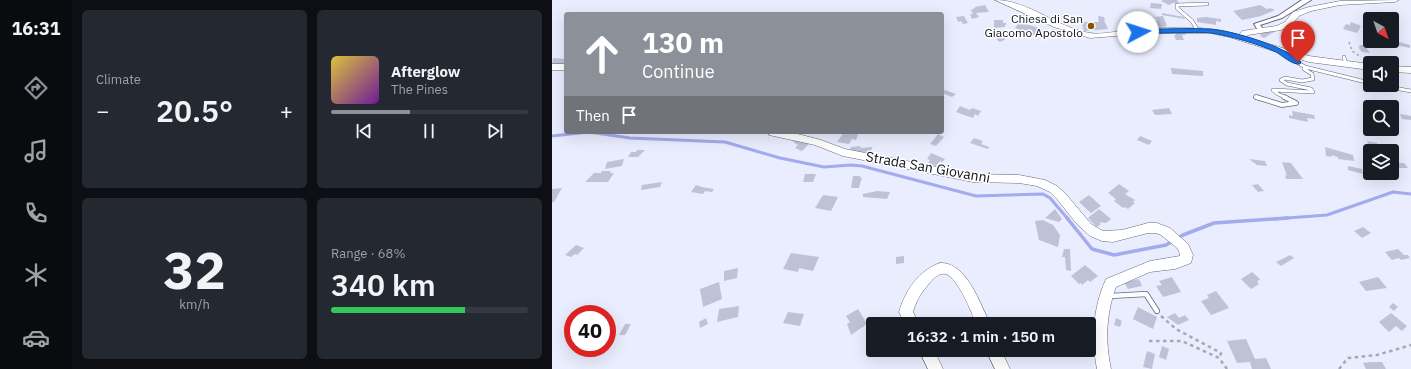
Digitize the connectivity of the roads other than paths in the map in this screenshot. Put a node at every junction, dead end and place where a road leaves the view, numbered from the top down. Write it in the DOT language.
graph roads {
  1 [pos="999,0"];
  2 [pos="1308,0"];
  3 [pos="1396,0"];
  4 [pos="1207,4"];
  5 [pos="1260,30"];
  6 [pos="1198,31"];
  7 [pos="1242,38"];
  8 [pos="1278,51"];
  9 [pos="1363,62"];
  10 [pos="552,67"];
  11 [pos="564,67"];
  12 [pos="1305,67"];
  13 [pos="1399,69"];
  14 [pos="1411,70"];
  15 [pos="1363,81"];
  16 [pos="1399,89"];
  17 [pos="1411,91"];
  18 [pos="1256,97"];
  19 [pos="783,134"];
  20 [pos="1105,296"];
  21 [pos="1157,312"];
  22 [pos="908,317"];
  23 [pos="980,317"];
  24 [pos="930,357"];
  25 [pos="997,357"];
  26 [pos="936,369"];
  27 [pos="1003,369"];
  28 [pos="1104,369"];
  1 -- 6 [label="street"];
  2 -- 5 [label="street"];
  3 -- 5 [label="street"];
  4 -- 6 [label="lane"];
  5 -- 7 [label="street"];
  6 -- 7 [label="street"];
  7 -- 8 [label="street"];
  8 -- 9 [label="street"];
  8 -- 12 [label="lane"];
  10 -- 11 [label="street"];
  12 -- 15 [label="lane"];
  12 -- 18 [label="lane"];
  13 -- 14 [label="street"];
  16 -- 17 [label="lane"];
  19 -- 20 [label="street, Strada San Giovanni"];
  20 -- 21 [label="lane"];
  20 -- 28 [label="street, Strada San Giovanni"];
  22 -- 23 [label="street"];
  24 -- 26 [label="street"];
  25 -- 27 [label="street"];
}
